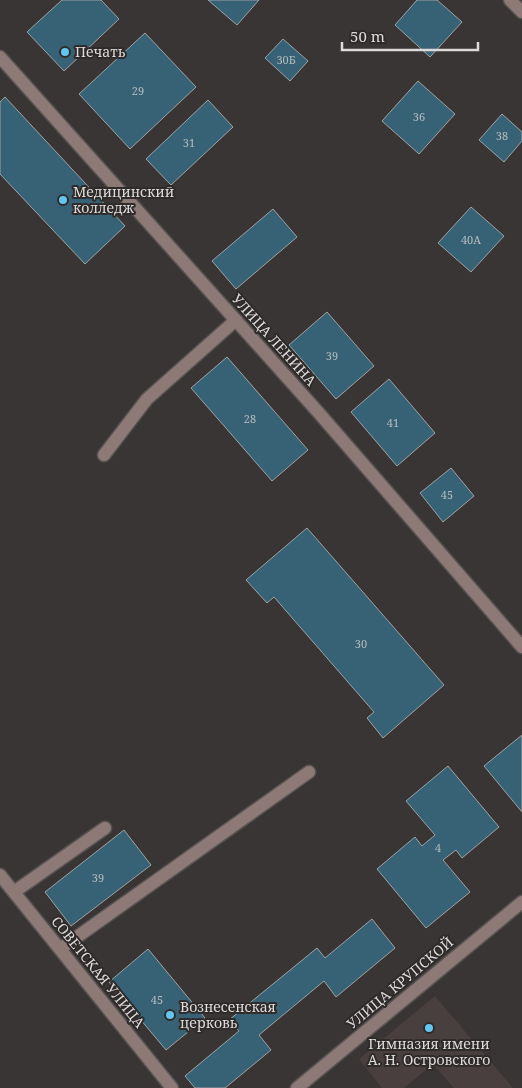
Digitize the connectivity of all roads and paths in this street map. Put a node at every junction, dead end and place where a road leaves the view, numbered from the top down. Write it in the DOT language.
graph roads {
  1 [pos="510,0"];
  2 [pos="522,12"];
  3 [pos="0,57"];
  4 [pos="236,320"];
  5 [pos="104,455"];
  6 [pos="522,647"];
  7 [pos="309,772"];
  8 [pos="105,828"];
  9 [pos="0,875"];
  10 [pos="14,892"];
  11 [pos="522,902"];
  12 [pos="60,949"];
  13 [pos="172,1088"];
  14 [pos="297,1088"];
  1 -- 2 [label="street"];
  3 -- 4 [label="street, УЛИЦА ЛЕНИНА"];
  4 -- 5 [label="street"];
  4 -- 6 [label="street, УЛИЦА ЛЕНИНА"];
  7 -- 12 [label="street"];
  8 -- 10 [label="street"];
  9 -- 10 [label="street, СОВЕТСКАЯ УЛИЦА"];
  10 -- 12 [label="street, СОВЕТСКАЯ УЛИЦА"];
  11 -- 14 [label="street, УЛИЦА КРУПСКОЙ"];
  12 -- 13 [label="street, СОВЕТСКАЯ УЛИЦА"];
}
